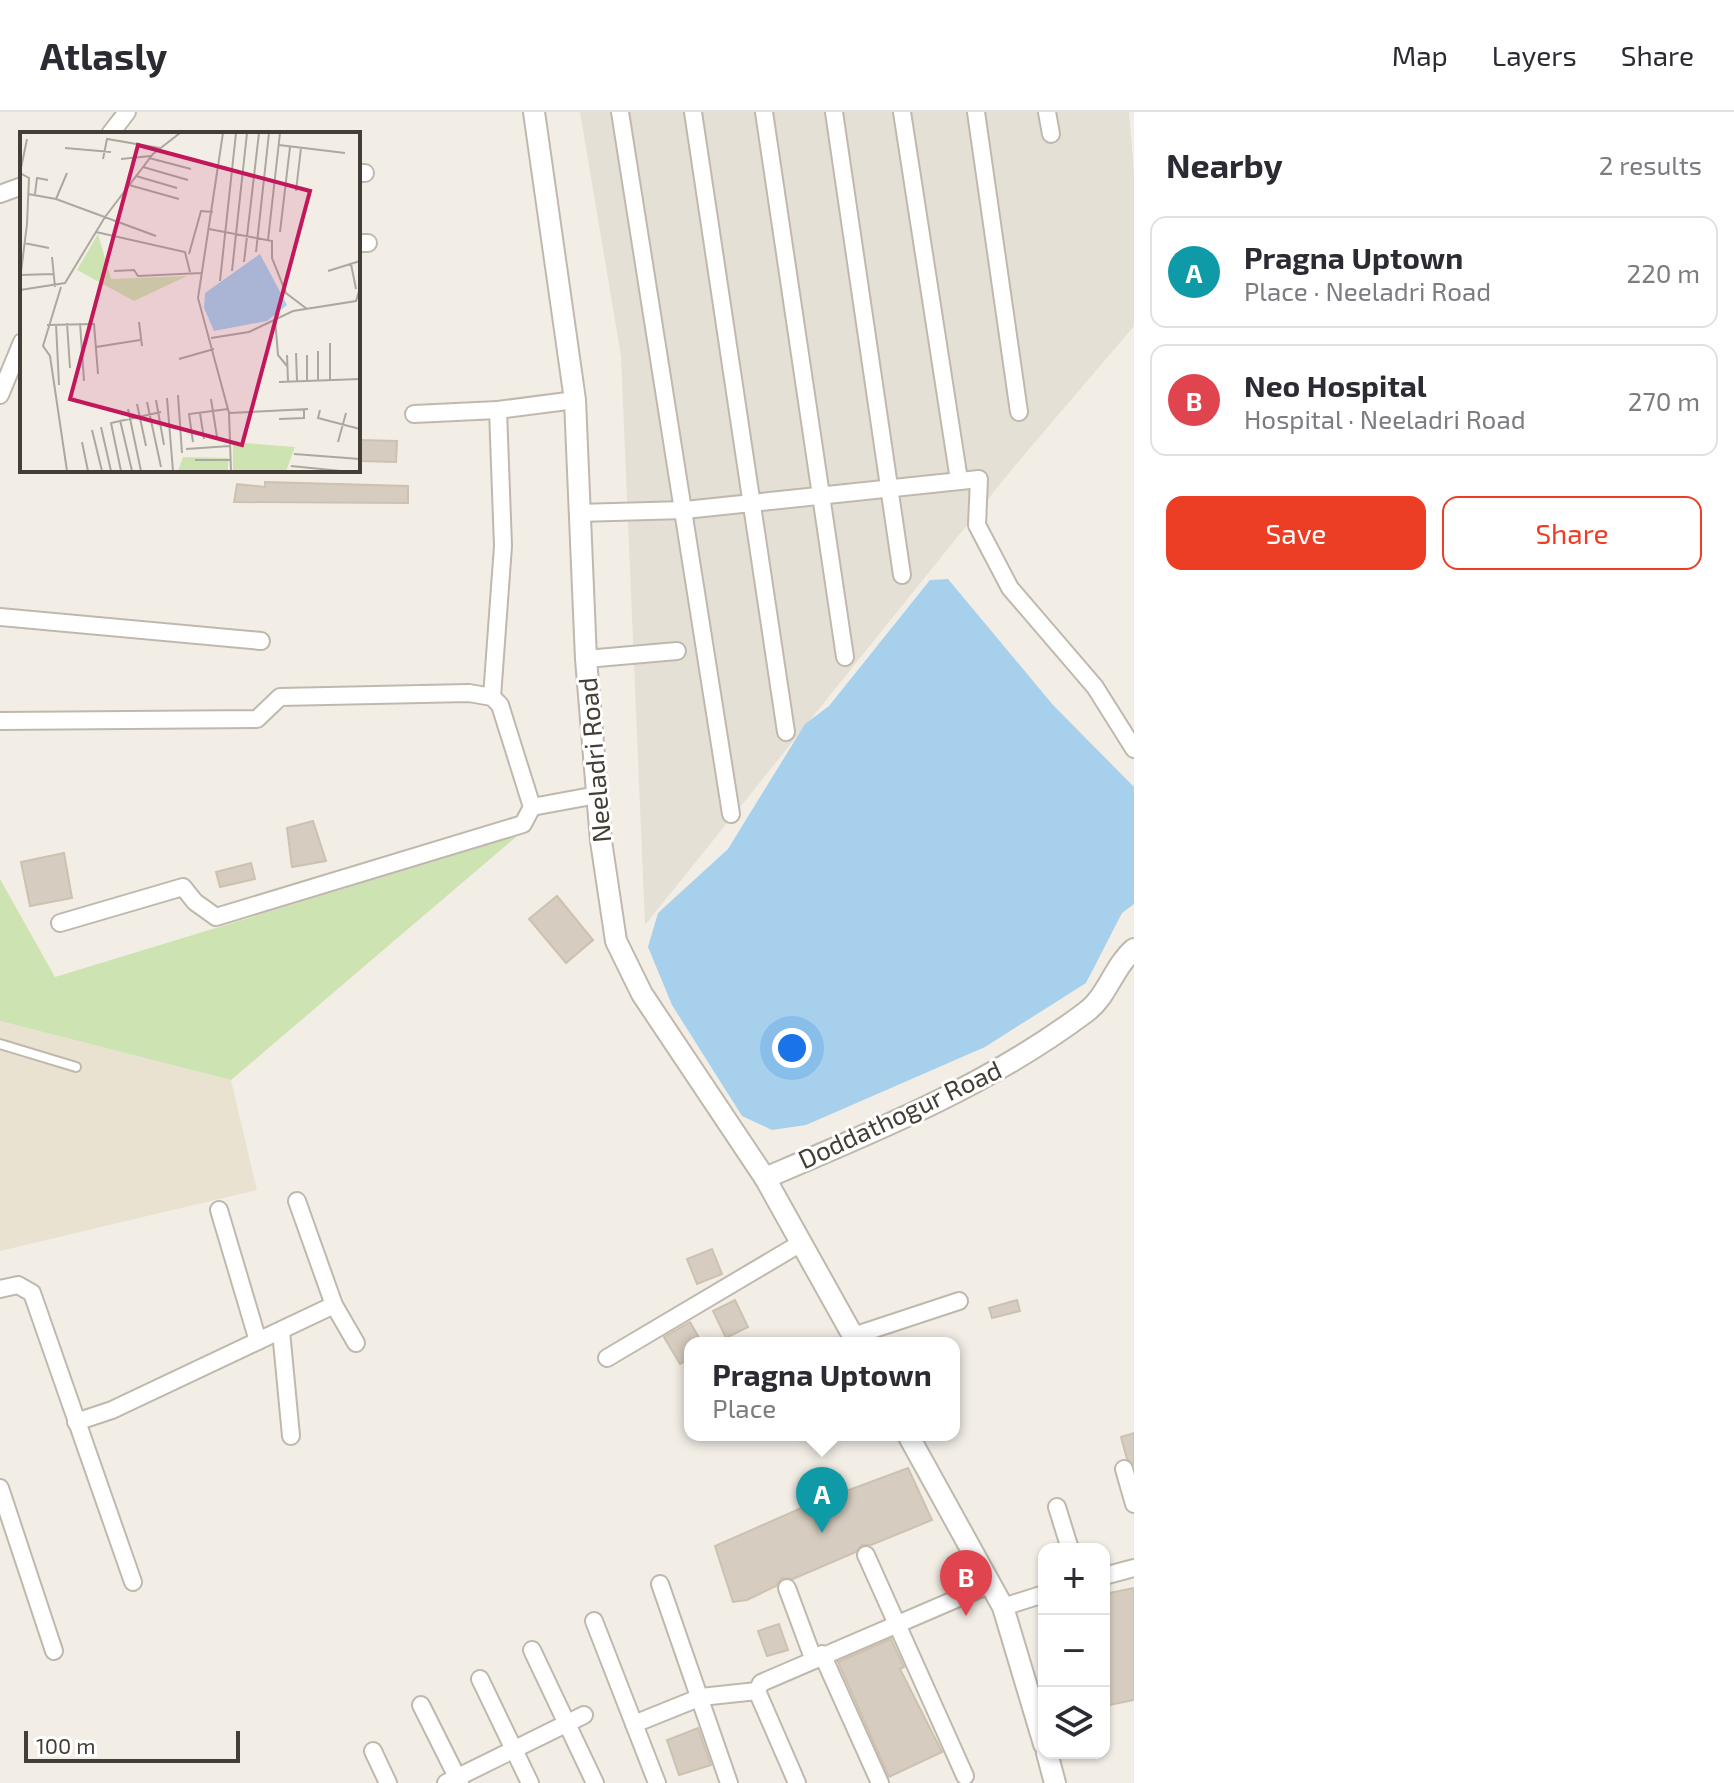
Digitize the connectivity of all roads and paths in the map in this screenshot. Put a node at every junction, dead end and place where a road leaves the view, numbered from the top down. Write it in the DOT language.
graph roads {
  1 [pos="127,112"];
  2 [pos="534,112"];
  3 [pos="620,112"];
  4 [pos="693,112"];
  5 [pos="764,112"];
  6 [pos="834,112"];
  7 [pos="902,112"];
  8 [pos="976,112"];
  9 [pos="1047,112"];
  10 [pos="112,132"];
  11 [pos="1051,134"];
  12 [pos="20,187"];
  13 [pos="0,194"];
  14 [pos="16,370"];
  15 [pos="0,395"];
  16 [pos="575,400"];
  17 [pos="498,410"];
  18 [pos="1019,412"];
  19 [pos="414,414"];
  20 [pos="959,480"];
  21 [pos="888,488"];
  22 [pos="822,495"];
  23 [pos="753,502"];
  24 [pos="685,510"];
  25 [pos="578,513"];
  26 [pos="902,575"];
  27 [pos="0,617"];
  28 [pos="261,641"];
  29 [pos="677,651"];
  30 [pos="845,657"];
  31 [pos="586,659"];
  32 [pos="492,697"];
  33 [pos="0,721"];
  34 [pos="786,732"];
  35 [pos="1134,749"];
  36 [pos="597,795"];
  37 [pos="532,807"];
  38 [pos="731,814"];
  39 [pos="60,923"];
  40 [pos="1133,954"];
  41 [pos="0,1044"];
  42 [pos="76,1067"];
  43 [pos="765,1178"];
  44 [pos="297,1201"];
  45 [pos="219,1210"];
  46 [pos="801,1243"];
  47 [pos="0,1289"];
  48 [pos="959,1301"];
  49 [pos="334,1305"];
  50 [pos="281,1331"];
  51 [pos="853,1337"];
  52 [pos="863,1337"];
  53 [pos="258,1341"];
  54 [pos="356,1343"];
  55 [pos="607,1358"];
  56 [pos="76,1422"];
  57 [pos="291,1436"];
  58 [pos="911,1441"];
  59 [pos="1124,1469"];
  60 [pos="0,1488"];
  61 [pos="1134,1504"];
  62 [pos="1057,1507"];
  63 [pos="1068,1543"];
  64 [pos="866,1555"];
  65 [pos="1134,1568"];
  66 [pos="1110,1574"];
  67 [pos="133,1582"];
  68 [pos="660,1584"];
  69 [pos="991,1584"];
  70 [pos="787,1588"];
  71 [pos="1038,1596"];
  72 [pos="1003,1607"];
  73 [pos="594,1621"];
  74 [pos="897,1623"];
  75 [pos="532,1650"];
  76 [pos="54,1651"];
  77 [pos="818,1656"];
  78 [pos="480,1679"];
  79 [pos="757,1691"];
  80 [pos="701,1697"];
  81 [pos="421,1705"];
  82 [pos="584,1715"];
  83 [pos="567,1724"];
  84 [pos="634,1724"];
  85 [pos="1038,1724"];
  86 [pos="373,1751"];
  87 [pos="514,1751"];
  88 [pos="1049,1759"];
  89 [pos="965,1776"];
  90 [pos="454,1781"];
  91 [pos="388,1783"];
  92 [pos="530,1783"];
  93 [pos="595,1783"];
  94 [pos="657,1783"];
  95 [pos="729,1783"];
  96 [pos="797,1783"];
  97 [pos="880,1783"];
  98 [pos="1055,1783"];
  1 -- 10 [label="street"];
  2 -- 16 [label="street, Neeladri Road"];
  3 -- 24 [label="street"];
  4 -- 23 [label="street"];
  5 -- 22 [label="street"];
  6 -- 21 [label="street"];
  7 -- 20 [label="street"];
  8 -- 18 [label="street"];
  9 -- 11 [label="street"];
  12 -- 13 [label="street"];
  14 -- 15 [label="street"];
  16 -- 17 [label="street"];
  16 -- 25 [label="street, Neeladri Road"];
  17 -- 19 [label="street"];
  17 -- 32 [label="street"];
  20 -- 21 [label="street"];
  20 -- 35 [label="street"];
  21 -- 22 [label="street"];
  21 -- 26 [label="street"];
  22 -- 23 [label="street"];
  22 -- 30 [label="street"];
  23 -- 24 [label="street"];
  23 -- 34 [label="street"];
  24 -- 25 [label="street"];
  24 -- 38 [label="street"];
  25 -- 31 [label="street, Neeladri Road"];
  27 -- 28 [label="street"];
  29 -- 31 [label="street"];
  31 -- 36 [label="street, Neeladri Road"];
  32 -- 33 [label="street"];
  32 -- 37 [label="street"];
  36 -- 37 [label="street"];
  36 -- 43 [label="street, Neeladri Road"];
  37 -- 39 [label="street"];
  40 -- 43 [label="street, Doddathogur Road"];
  41 -- 42 [label="lane"];
  43 -- 46 [label="street, Neeladri Road"];
  44 -- 49 [label="street"];
  45 -- 53 [label="street"];
  46 -- 51 [label="street, Neeladri Road"];
  46 -- 55 [label="street"];
  47 -- 56 [label="street"];
  48 -- 52 [label="street"];
  49 -- 50 [label="street"];
  49 -- 54 [label="street"];
  50 -- 53 [label="street"];
  50 -- 57 [label="street"];
  53 -- 56 [label="street"];
  56 -- 67 [label="street"];
  58 -- 69 [label="street"];
  59 -- 61 [label="street"];
  60 -- 76 [label="street"];
  62 -- 63 [label="street"];
  64 -- 74 [label="street"];
  65 -- 66 [label="street"];
  68 -- 80 [label="street"];
  69 -- 72 [label="street"];
  69 -- 74 [label="street"];
  70 -- 77 [label="street"];
  71 -- 72 [label="street"];
  72 -- 85 [label="street"];
  73 -- 84 [label="street"];
  74 -- 77 [label="street"];
  74 -- 89 [label="street"];
  75 -- 83 [label="street"];
  77 -- 79 [label="street"];
  77 -- 97 [label="street"];
  78 -- 87 [label="street"];
  79 -- 80 [label="street"];
  79 -- 96 [label="street"];
  80 -- 84 [label="street"];
  80 -- 95 [label="street"];
  81 -- 90 [label="street"];
  82 -- 83 [label="street"];
  83 -- 87 [label="street"];
  83 -- 93 [label="street"];
  84 -- 94 [label="street"];
  86 -- 91 [label="street"];
  87 -- 90 [label="street"];
  87 -- 92 [label="street"];
  88 -- 98 [label="street"];
}
